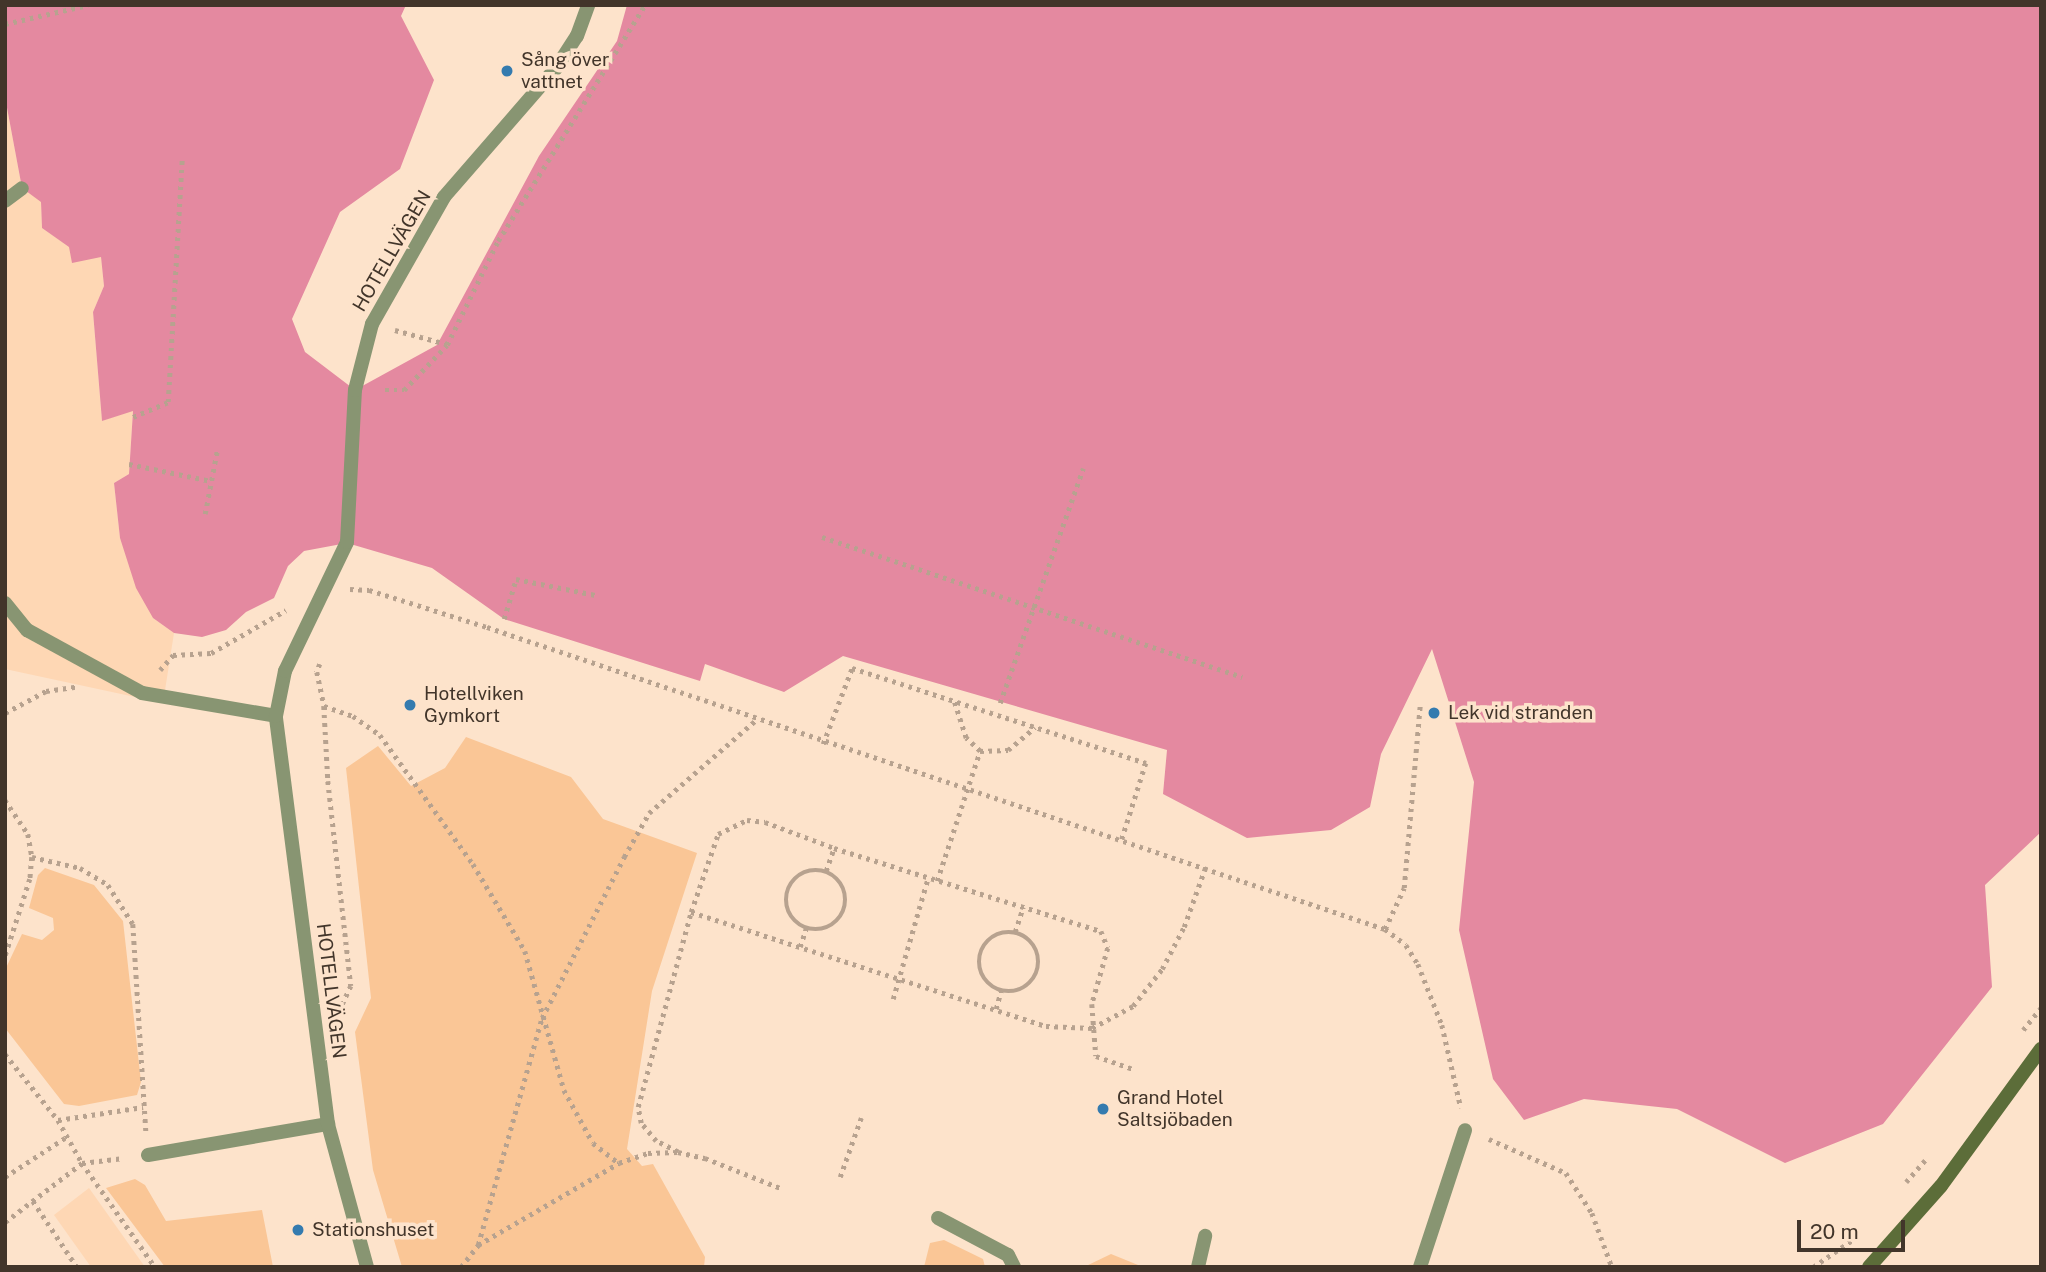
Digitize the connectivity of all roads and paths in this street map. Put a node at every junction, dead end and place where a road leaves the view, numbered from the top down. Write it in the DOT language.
graph roads {
  1 [pos="88,5"];
  2 [pos="587,5"];
  3 [pos="645,5"];
  4 [pos="5,24"];
  5 [pos="182,160"];
  6 [pos="22,188"];
  7 [pos="5,201"];
  8 [pos="412,335"];
  9 [pos="447,345"];
  10 [pos="385,390"];
  11 [pos="133,417"];
  12 [pos="217,451"];
  13 [pos="129,464"];
  14 [pos="1083,468"];
  15 [pos="211,481"];
  16 [pos="205,513"];
  17 [pos="822,537"];
  18 [pos="349,589"];
  19 [pos="326,592"];
  20 [pos="595,595"];
  21 [pos="344,601"];
  22 [pos="5,603"];
  23 [pos="1033,609"];
  24 [pos="503,619"];
  25 [pos="321,660"];
  26 [pos="1242,677"];
  27 [pos="82,687"];
  28 [pos="142,693"];
  29 [pos="954,701"];
  30 [pos="1000,703"];
  31 [pos="1420,705"];
  32 [pos="324,706"];
  33 [pos="5,713"];
  34 [pos="276,716"];
  35 [pos="756,721"];
  36 [pos="1035,727"];
  37 [pos="823,744"];
  38 [pos="980,751"];
  39 [pos="967,791"];
  40 [pos="5,800"];
  41 [pos="1122,839"];
  42 [pos="834,848"];
  43 [pos="32,857"];
  44 [pos="1206,866"];
  45 [pos="826,871"];
  46 [pos="928,878"];
  47 [pos="937,881"];
  48 [pos="1023,907"];
  49 [pos="691,912"];
  50 [pos="806,928"];
  51 [pos="1385,929"];
  52 [pos="1016,932"];
  53 [pos="800,947"];
  54 [pos="5,957"];
  55 [pos="900,979"];
  56 [pos="1001,990"];
  57 [pos="893,999"];
  58 [pos="2041,1008"];
  59 [pos="996,1009"];
  60 [pos="542,1018"];
  61 [pos="335,1022"];
  62 [pos="1092,1028"];
  63 [pos="2017,1037"];
  64 [pos="2041,1049"];
  65 [pos="5,1054"];
  66 [pos="1136,1070"];
  67 [pos="144,1107"];
  68 [pos="861,1118"];
  69 [pos="58,1121"];
  70 [pos="328,1124"];
  71 [pos="1465,1130"];
  72 [pos="68,1136"];
  73 [pos="1935,1149"];
  74 [pos="678,1152"];
  75 [pos="148,1155"];
  76 [pos="82,1163"];
  77 [pos="619,1163"];
  78 [pos="5,1177"];
  79 [pos="840,1177"];
  80 [pos="783,1189"];
  81 [pos="1899,1191"];
  82 [pos="33,1201"];
  83 [pos="938,1218"];
  84 [pos="5,1222"];
  85 [pos="1863,1233"];
  86 [pos="1205,1236"];
  87 [pos="478,1245"];
  88 [pos="77,1267"];
  89 [pos="155,1267"];
  90 [pos="367,1267"];
  91 [pos="461,1267"];
  92 [pos="1014,1267"];
  93 [pos="1198,1267"];
  94 [pos="1420,1267"];
  95 [pos="1612,1267"];
  96 [pos="1813,1267"];
  97 [pos="1869,1267"];
  1 -- 4 [label="path"];
  2 -- 19 [label="street, HOTELLVÄGEN"];
  3 -- 9 [label="path"];
  5 -- 11 [label="path"];
  6 -- 7 [label="street"];
  8 -- 9 [label="path"];
  9 -- 10 [label="path"];
  12 -- 15 [label="path"];
  13 -- 15 [label="path"];
  14 -- 23 [label="path"];
  15 -- 16 [label="path"];
  17 -- 23 [label="path"];
  18 -- 19 [label="path"];
  18 -- 21 [label="path"];
  18 -- 35 [label="path"];
  19 -- 28 [label="path"];
  19 -- 34 [label="street, HOTELLVÄGEN"];
  20 -- 24 [label="path"];
  22 -- 28 [label="street"];
  23 -- 26 [label="path"];
  23 -- 30 [label="path"];
  25 -- 32 [label="path"];
  27 -- 33 [label="path"];
  28 -- 34 [label="street"];
  29 -- 36 [label="path"];
  29 -- 37 [label="path"];
  29 -- 38 [label="path"];
  31 -- 51 [label="path"];
  32 -- 60 [label="path"];
  32 -- 61 [label="path"];
  34 -- 70 [label="street, HOTELLVÄGEN"];
  35 -- 37 [label="path"];
  35 -- 60 [label="path"];
  36 -- 38 [label="path"];
  36 -- 41 [label="path"];
  37 -- 39 [label="path"];
  38 -- 39 [label="path"];
  39 -- 41 [label="path"];
  39 -- 47 [label="path"];
  40 -- 43 [label="path"];
  41 -- 44 [label="path"];
  42 -- 45 [label="path"];
  42 -- 46 [label="path"];
  42 -- 49 [label="path"];
  43 -- 54 [label="path"];
  43 -- 67 [label="path"];
  44 -- 51 [label="path"];
  44 -- 62 [label="path"];
  45 -- 50 [label="path"];
  45 -- 50 [label="path"];
  46 -- 47 [label="path"];
  46 -- 55 [label="path"];
  47 -- 48 [label="path"];
  48 -- 52 [label="path"];
  48 -- 62 [label="path"];
  49 -- 53 [label="path"];
  49 -- 74 [label="path"];
  50 -- 53 [label="path"];
  51 -- 71 [label="path"];
  52 -- 56 [label="path"];
  52 -- 56 [label="path"];
  53 -- 55 [label="path"];
  55 -- 57 [label="path"];
  55 -- 59 [label="path"];
  56 -- 59 [label="path"];
  58 -- 63 [label="path"];
  59 -- 62 [label="path"];
  60 -- 77 [label="path"];
  60 -- 87 [label="path"];
  62 -- 66 [label="path"];
  64 -- 97 [label="street"];
  65 -- 69 [label="path"];
  67 -- 69 [label="path"];
  67 -- 75 [label="path"];
  68 -- 79 [label="path"];
  69 -- 72 [label="path"];
  70 -- 75 [label="street"];
  70 -- 90 [label="street, HOTELLVÄGEN"];
  71 -- 94 [label="street"];
  71 -- 95 [label="path"];
  72 -- 76 [label="path"];
  72 -- 78 [label="path"];
  73 -- 81 [label="path"];
  74 -- 77 [label="path"];
  74 -- 80 [label="path"];
  75 -- 76 [label="path"];
  76 -- 82 [label="path"];
  76 -- 89 [label="path"];
  77 -- 87 [label="path"];
  82 -- 84 [label="path"];
  82 -- 88 [label="path"];
  83 -- 92 [label="street"];
  85 -- 96 [label="path"];
  86 -- 93 [label="street"];
  87 -- 91 [label="path"];
}
